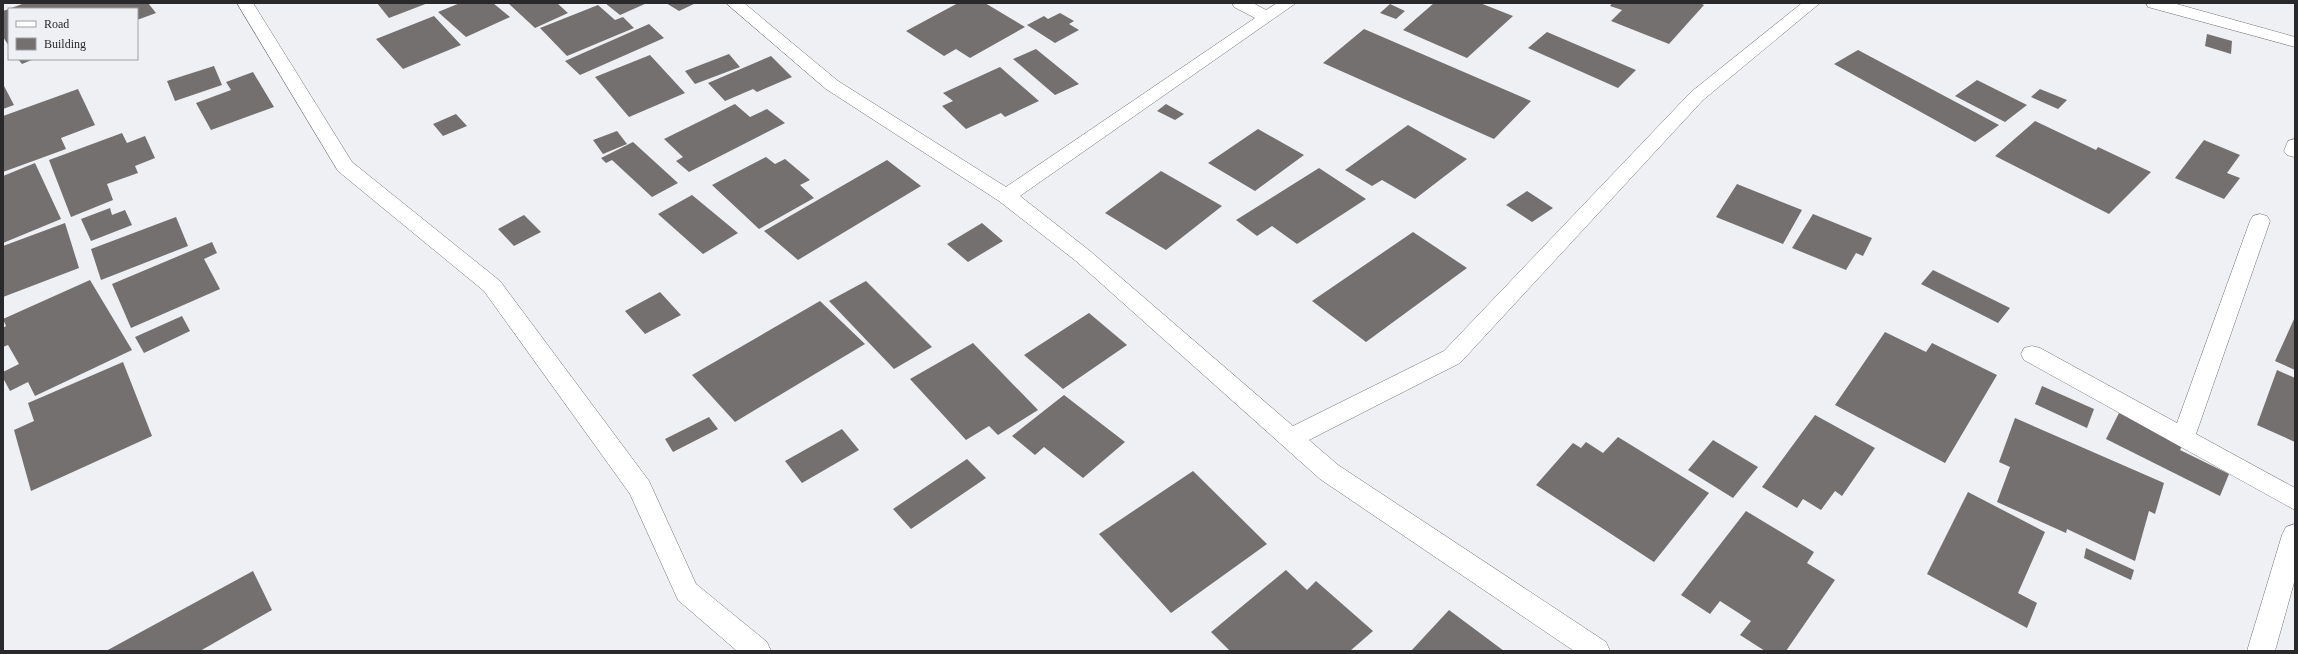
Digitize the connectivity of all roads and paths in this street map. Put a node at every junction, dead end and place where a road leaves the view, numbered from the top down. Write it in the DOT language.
graph roads {
  1 [pos="245,3"];
  2 [pos="734,3"];
  3 [pos="1240,3"];
  4 [pos="1288,3"];
  5 [pos="1812,3"];
  6 [pos="2154,3"];
  7 [pos="1266,17"];
  8 [pos="2295,42"];
  9 [pos="1006,196"];
  10 [pos="2260,221"];
  11 [pos="2032,354"];
  12 [pos="1291,438"];
  13 [pos="2183,438"];
  14 [pos="2295,500"];
  15 [pos="2295,535"];
  16 [pos="757,651"];
  17 [pos="1596,651"];
  18 [pos="2261,651"];
  1 -- 16 [label="street"];
  2 -- 9 [label="street"];
  3 -- 7 [label="street"];
  4 -- 7 [label="street"];
  5 -- 12 [label="street"];
  6 -- 8 [label="street"];
  7 -- 9 [label="street"];
  9 -- 12 [label="street"];
  10 -- 13 [label="street"];
  11 -- 13 [label="street"];
  12 -- 17 [label="street"];
  13 -- 14 [label="street"];
  15 -- 18 [label="street"];
}
